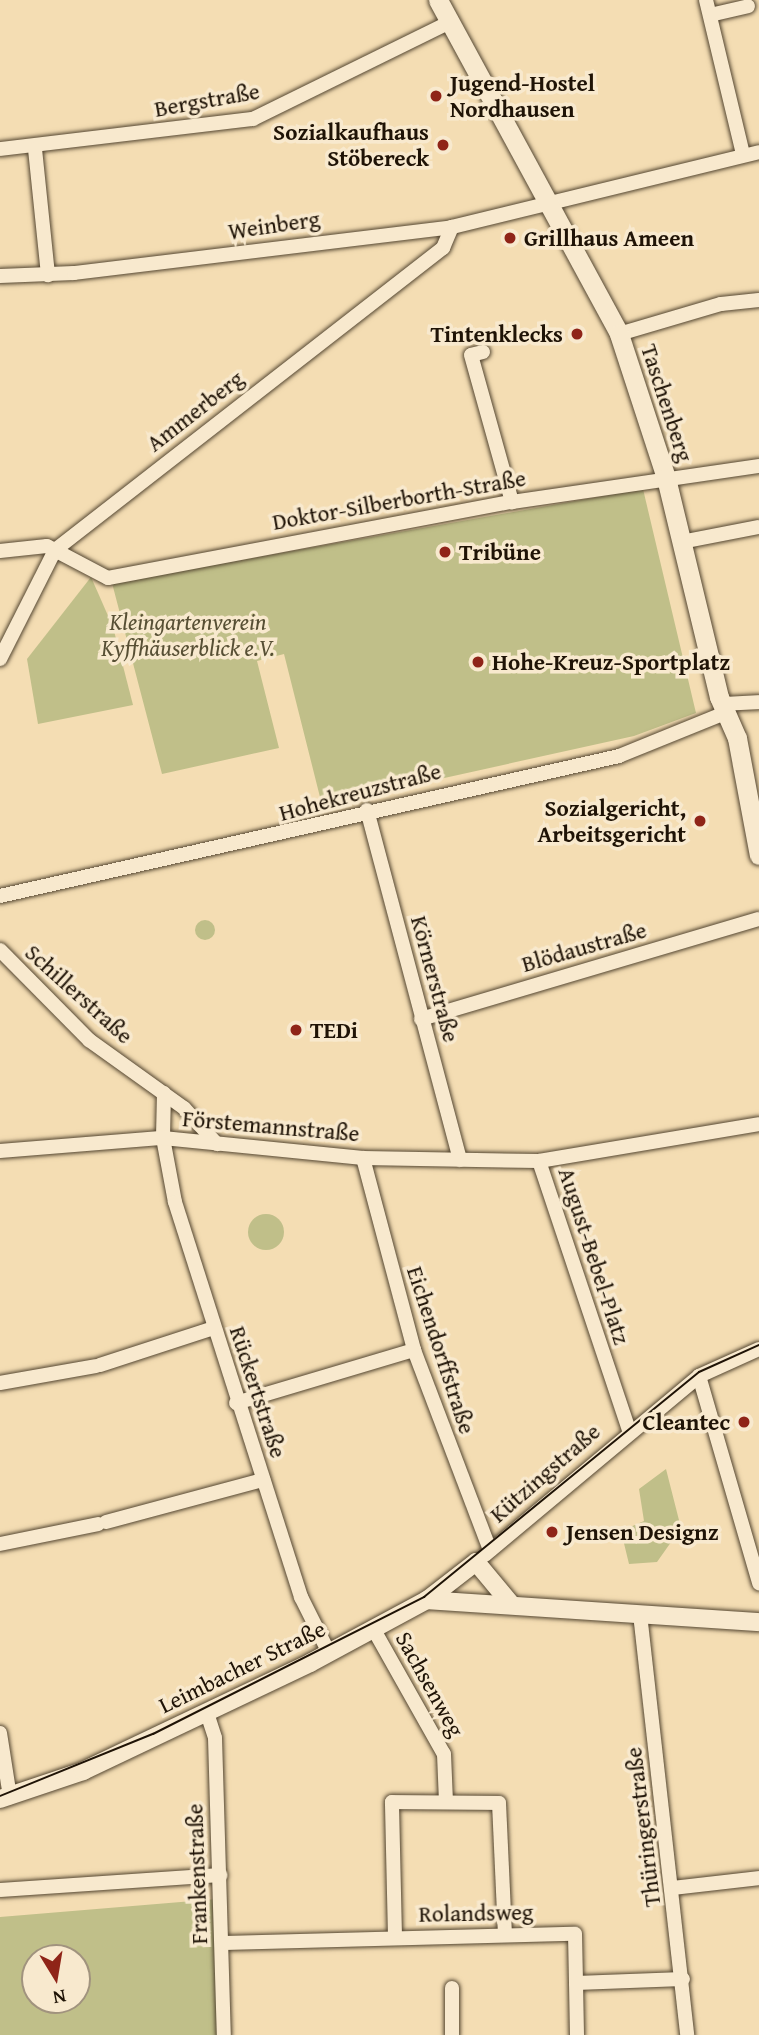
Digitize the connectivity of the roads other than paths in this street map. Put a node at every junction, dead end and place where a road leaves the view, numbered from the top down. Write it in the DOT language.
graph roads {
  1 [pos="438,0"];
  2 [pos="748,6"];
  3 [pos="708,7"];
  4 [pos="450,22"];
  5 [pos="0,149"];
  6 [pos="35,149"];
  7 [pos="759,152"];
  8 [pos="743,154"];
  9 [pos="552,205"];
  10 [pos="452,227"];
  11 [pos="0,275"];
  12 [pos="48,275"];
  13 [pos="759,300"];
  14 [pos="619,334"];
  15 [pos="483,352"];
  16 [pos="759,466"];
  17 [pos="666,478"];
  18 [pos="512,502"];
  19 [pos="759,527"];
  20 [pos="681,542"];
  21 [pos="0,551"];
  22 [pos="55,551"];
  23 [pos="0,659"];
  24 [pos="759,702"];
  25 [pos="724,708"];
  26 [pos="367,810"];
  27 [pos="759,855"];
  28 [pos="0,896"];
  29 [pos="759,919"];
  30 [pos="0,950"];
  31 [pos="421,1019"];
  32 [pos="164,1093"];
  33 [pos="759,1124"];
  34 [pos="163,1138"];
  35 [pos="217,1144"];
  36 [pos="0,1151"];
  37 [pos="363,1158"];
  38 [pos="460,1160"];
  39 [pos="538,1161"];
  40 [pos="214,1328"];
  41 [pos="759,1349"];
  42 [pos="414,1350"];
  43 [pos="699,1376"];
  44 [pos="0,1383"];
  45 [pos="236,1403"];
  46 [pos="629,1430"];
  47 [pos="263,1480"];
  48 [pos="0,1544"];
  49 [pos="483,1556"];
  50 [pos="759,1583"];
  51 [pos="427,1600"];
  52 [pos="511,1604"];
  53 [pos="640,1614"];
  54 [pos="759,1622"];
  55 [pos="374,1630"];
  56 [pos="329,1653"];
  57 [pos="207,1713"];
  58 [pos="0,1733"];
  59 [pos="5,1798"];
  60 [pos="446,1802"];
  61 [pos="220,1875"];
  62 [pos="759,1878"];
  63 [pos="673,1888"];
  64 [pos="0,1890"];
  65 [pos="505,1935"];
  66 [pos="396,1937"];
  67 [pos="222,1943"];
  68 [pos="683,1979"];
  69 [pos="576,1983"];
  70 [pos="452,1988"];
  71 [pos="224,2035"];
  72 [pos="452,2035"];
  73 [pos="577,2035"];
  74 [pos="687,2035"];
  1 -- 4 [label="main road, Taschenberg"];
  2 -- 3 [label="street"];
  3 -- 8 [label="street"];
  4 -- 6 [label="street, Bergstraße"];
  4 -- 9 [label="main road, Taschenberg"];
  5 -- 6 [label="street, Bergstraße"];
  6 -- 12 [label="street"];
  7 -- 8 [label="street, Weinberg"];
  8 -- 9 [label="street, Weinberg"];
  9 -- 10 [label="street, Weinberg"];
  9 -- 14 [label="main road, Taschenberg"];
  10 -- 12 [label="street, Weinberg"];
  10 -- 22 [label="street, Ammerberg"];
  11 -- 12 [label="street, Weinberg"];
  13 -- 14 [label="street"];
  14 -- 17 [label="main road, Taschenberg"];
  15 -- 18 [label="street"];
  16 -- 17 [label="street, Doktor-Silberborth-Straße"];
  17 -- 18 [label="street, Doktor-Silberborth-Straße"];
  17 -- 20 [label="main road, Taschenberg"];
  18 -- 22 [label="street, Doktor-Silberborth-Straße"];
  19 -- 20 [label="street"];
  20 -- 25 [label="main road, Taschenberg"];
  21 -- 22 [label="street"];
  22 -- 23 [label="street, Ammerberg"];
  24 -- 25 [label="street, Hohekreuzstraße"];
  25 -- 26 [label="street, Hohekreuzstraße"];
  25 -- 27 [label="main road, Taschenberg"];
  26 -- 28 [label="street, Hohekreuzstraße"];
  26 -- 31 [label="street, Körnerstraße"];
  29 -- 31 [label="street, Blödaustraße"];
  30 -- 32 [label="street, Schillerstraße"];
  31 -- 38 [label="street, Körnerstraße"];
  32 -- 34 [label="street"];
  32 -- 35 [label="street, Schillerstraße"];
  33 -- 39 [label="street, August-Bebel-Platz"];
  34 -- 35 [label="street, Förstemannstraße"];
  34 -- 36 [label="street, Förstemannstraße"];
  34 -- 40 [label="street, Rückertstraße"];
  35 -- 37 [label="street, Förstemannstraße"];
  37 -- 38 [label="street, Förstemannstraße"];
  37 -- 42 [label="street, Eichendorffstraße"];
  38 -- 39 [label="street, Förstemannstraße"];
  39 -- 46 [label="street, August-Bebel-Platz"];
  40 -- 44 [label="street"];
  40 -- 45 [label="street, Rückertstraße"];
  41 -- 43 [label="street"];
  42 -- 45 [label="street"];
  42 -- 49 [label="street, Eichendorffstraße"];
  43 -- 46 [label="street"];
  43 -- 50 [label="street"];
  45 -- 47 [label="street, Rückertstraße"];
  46 -- 49 [label="street, Kützingstraße"];
  47 -- 48 [label="street"];
  47 -- 56 [label="street, Rückertstraße"];
  49 -- 51 [label="street, Leimbacher Straße"];
  49 -- 52 [label="street"];
  51 -- 52 [label="street"];
  51 -- 55 [label="street, Leimbacher Straße"];
  52 -- 53 [label="street"];
  53 -- 54 [label="street"];
  53 -- 63 [label="street, Thüringerstraße"];
  55 -- 56 [label="street, Leimbacher Straße"];
  55 -- 60 [label="street, Sachsenweg"];
  56 -- 57 [label="street, Leimbacher Straße"];
  57 -- 59 [label="street, Leimbacher Straße"];
  57 -- 61 [label="street, Frankenstraße"];
  58 -- 59 [label="street"];
  60 -- 65 [label="street"];
  60 -- 66 [label="street"];
  61 -- 64 [label="street"];
  61 -- 67 [label="street, Frankenstraße"];
  62 -- 63 [label="street"];
  63 -- 68 [label="street, Thüringerstraße"];
  65 -- 66 [label="street, Rolandsweg"];
  65 -- 69 [label="street, Rolandsweg"];
  66 -- 67 [label="street, Rolandsweg"];
  67 -- 71 [label="street, Frankenstraße"];
  68 -- 69 [label="street"];
  68 -- 74 [label="street, Thüringerstraße"];
  69 -- 73 [label="street"];
  70 -- 72 [label="street"];
}
